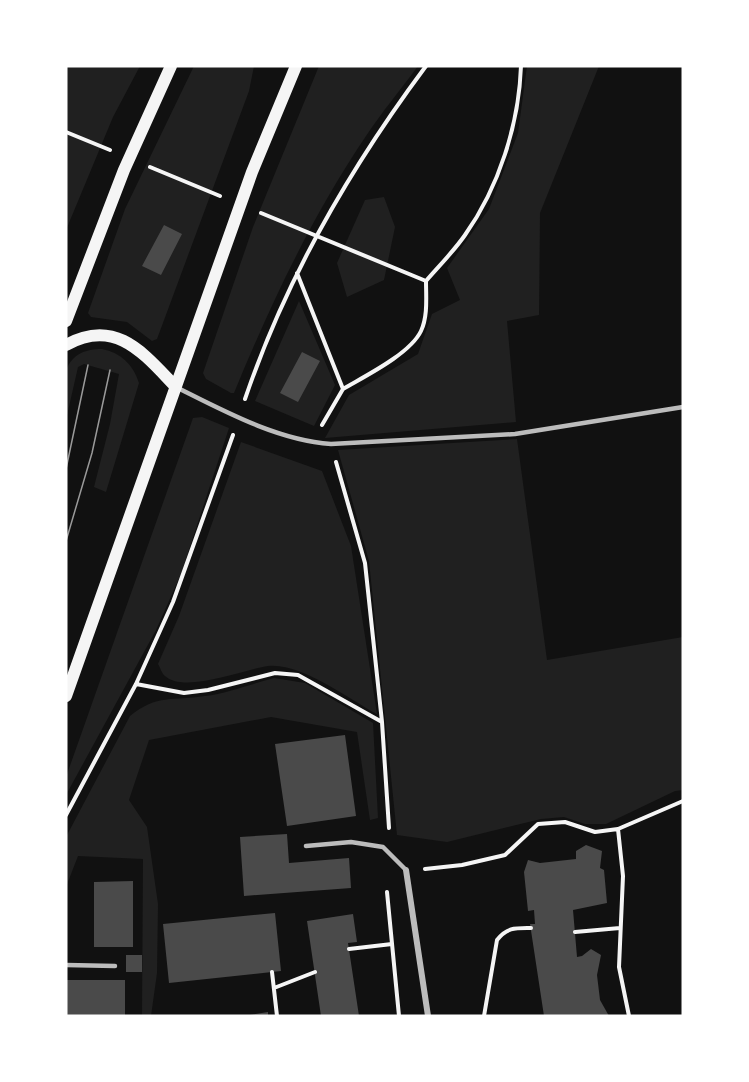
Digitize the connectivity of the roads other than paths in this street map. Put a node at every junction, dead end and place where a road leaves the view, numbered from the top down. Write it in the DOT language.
graph roads {
  1 [pos="171,66"];
  2 [pos="296,66"];
  3 [pos="66,321"];
  4 [pos="66,345"];
  5 [pos="176,387"];
  6 [pos="683,406"];
  7 [pos="66,696"];
  8 [pos="306,846"];
  9 [pos="406,870"];
  10 [pos="66,965"];
  11 [pos="115,966"];
  12 [pos="428,1016"];
  1 -- 3 [label="main road"];
  2 -- 5 [label="main road"];
  4 -- 5 [label="main road"];
  5 -- 6 [label="lane"];
  5 -- 7 [label="main road"];
  8 -- 9 [label="lane"];
  9 -- 12 [label="street"];
  10 -- 11 [label="lane"];
}
